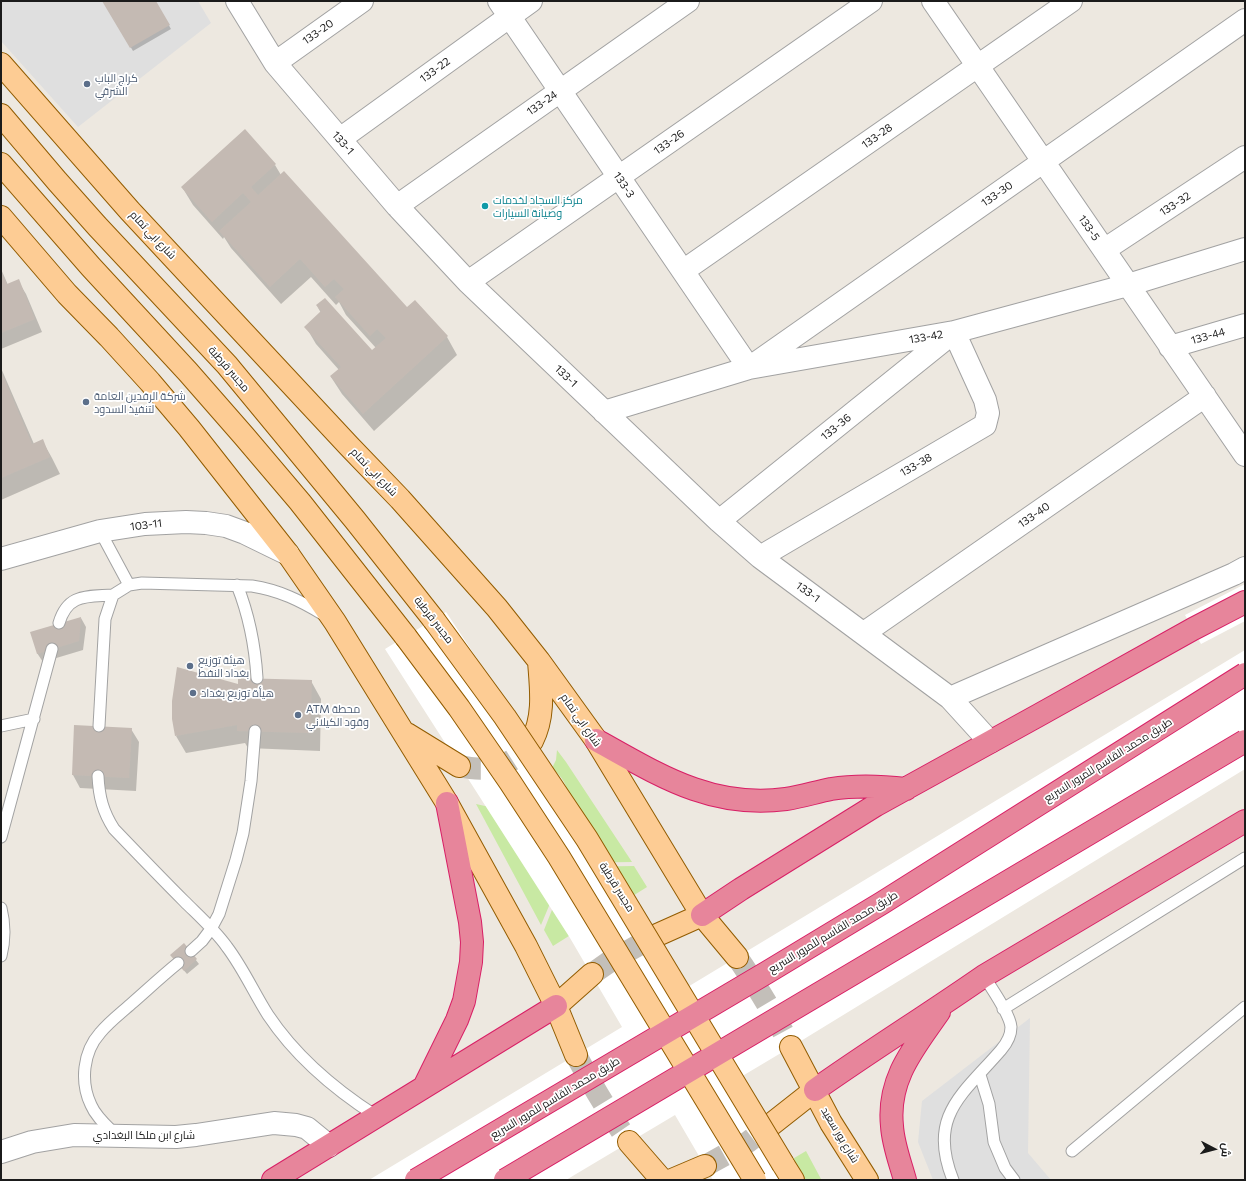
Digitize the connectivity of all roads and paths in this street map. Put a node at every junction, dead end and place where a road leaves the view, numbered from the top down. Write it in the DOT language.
graph roads {
  1 [pos="237,1"];
  2 [pos="362,1"];
  3 [pos="531,1"];
  4 [pos="688,1"];
  5 [pos="871,1"];
  6 [pos="933,1"];
  7 [pos="1071,1"];
  8 [pos="505,9"];
  9 [pos="1245,20"];
  10 [pos="275,63"];
  11 [pos="1,64"];
  12 [pos="978,66"];
  13 [pos="560,91"];
  14 [pos="1,115"];
  15 [pos="340,139"];
  16 [pos="1245,157"];
  17 [pos="1043,162"];
  18 [pos="1,164"];
  19 [pos="619,177"];
  20 [pos="397,206"];
  21 [pos="1,217"];
  22 [pos="1245,249"];
  23 [pos="1104,250"];
  24 [pos="683,271"];
  25 [pos="468,282"];
  26 [pos="1128,284"];
  27 [pos="1245,325"];
  28 [pos="954,332"];
  29 [pos="1170,347"];
  30 [pos="749,368"];
  31 [pos="1205,396"];
  32 [pos="604,412"];
  33 [pos="1242,445"];
  34 [pos="719,522"];
  35 [pos="100,531"];
  36 [pos="288,554"];
  37 [pos="760,557"];
  38 [pos="1,559"];
  39 [pos="1245,568"];
  40 [pos="129,585"];
  41 [pos="237,585"];
  42 [pos="113,595"];
  43 [pos="1245,602"];
  44 [pos="335,622"];
  45 [pos="59,623"];
  46 [pos="864,633"];
  47 [pos="52,649"];
  48 [pos="539,661"];
  49 [pos="1245,674"];
  50 [pos="257,678"];
  51 [pos="950,698"];
  52 [pos="34,719"];
  53 [pos="1,726"];
  54 [pos="99,726"];
  55 [pos="255,731"];
  56 [pos="405,732"];
  57 [pos="596,740"];
  58 [pos="532,741"];
  59 [pos="1245,741"];
  60 [pos="990,742"];
  61 [pos="459,766"];
  62 [pos="98,776"];
  63 [pos="906,789"];
  64 [pos="448,803"];
  65 [pos="1245,821"];
  66 [pos="1,837"];
  67 [pos="1245,858"];
  68 [pos="1,908"];
  69 [pos="702,915"];
  70 [pos="211,928"];
  71 [pos="655,936"];
  72 [pos="191,951"];
  73 [pos="1,956"];
  74 [pos="737,957"];
  75 [pos="178,963"];
  76 [pos="592,974"];
  77 [pos="984,976"];
  78 [pos="944,1004"];
  79 [pos="556,1006"];
  80 [pos="1245,1007"];
  81 [pos="1003,1009"];
  82 [pos="791,1047"];
  83 [pos="576,1055"];
  84 [pos="980,1075"];
  85 [pos="424,1087"];
  86 [pos="815,1090"];
  87 [pos="376,1116"];
  88 [pos="768,1127"];
  89 [pos="117,1136"];
  90 [pos="629,1142"];
  91 [pos="329,1146"];
  92 [pos="1072,1151"];
  93 [pos="1,1152"];
  94 [pos="705,1166"];
  95 [pos="273,1180"];
  96 [pos="416,1180"];
  97 [pos="505,1180"];
  98 [pos="662,1180"];
  99 [pos="672,1180"];
  100 [pos="754,1180"];
  101 [pos="793,1180"];
  102 [pos="867,1180"];
  103 [pos="905,1180"];
  104 [pos="953,1180"];
  105 [pos="1014,1180"];
  1 -- 10 [label="street, 133-1"];
  2 -- 10 [label="street, 133-20"];
  3 -- 8 [label="street, 133-22"];
  4 -- 13 [label="street, 133-24"];
  5 -- 19 [label="street, 133-26"];
  6 -- 12 [label="street, 133-5"];
  7 -- 12 [label="street, 133-28"];
  8 -- 13 [label="street, 133-3"];
  8 -- 15 [label="street, 133-22"];
  9 -- 17 [label="street, 133-30"];
  10 -- 15 [label="street, 133-1"];
  11 -- 48 [label="main road, شارع ابي تمام"];
  12 -- 17 [label="street, 133-5"];
  12 -- 24 [label="street, 133-28"];
  13 -- 19 [label="street, 133-3"];
  13 -- 20 [label="street, 133-24"];
  14 -- 101 [label="main road, مجسر قرطبة, bridge"];
  15 -- 20 [label="street, 133-1"];
  16 -- 23 [label="street, 133-32"];
  17 -- 23 [label="street, 133-5"];
  17 -- 30 [label="street, 133-30"];
  18 -- 100 [label="main road, bridge"];
  19 -- 24 [label="street, 133-3"];
  19 -- 25 [label="street, 133-26"];
  20 -- 25 [label="street, 133-1"];
  21 -- 36 [label="main road"];
  22 -- 26 [label="street, 133-42"];
  23 -- 26 [label="street, 133-5"];
  24 -- 30 [label="street, 133-3"];
  25 -- 32 [label="street, 133-1"];
  26 -- 28 [label="street, 133-42"];
  26 -- 29 [label="street, 133-5"];
  27 -- 29 [label="street, 133-44"];
  28 -- 30 [label="street, 133-42"];
  28 -- 34 [label="street, 133-36"];
  28 -- 37 [label="street, 133-38"];
  29 -- 31 [label="street, 133-5"];
  30 -- 32 [label="street, 133-42"];
  31 -- 33 [label="street, 133-5"];
  31 -- 46 [label="street, 133-40"];
  32 -- 34 [label="street, 133-1"];
  34 -- 37 [label="street, 133-1"];
  35 -- 36 [label="street, 103-11"];
  35 -- 38 [label="street, 103-11"];
  35 -- 40 [label="lane"];
  36 -- 44 [label="main road"];
  37 -- 46 [label="street, 133-1"];
  39 -- 51 [label="street"];
  40 -- 41 [label="lane"];
  40 -- 42 [label="lane"];
  41 -- 44 [label="lane"];
  41 -- 50 [label="lane"];
  42 -- 45 [label="lane"];
  42 -- 54 [label="lane"];
  43 -- 60 [label="highway"];
  44 -- 56 [label="main road"];
  46 -- 51 [label="street, 133-1"];
  47 -- 52 [label="lane"];
  48 -- 57 [label="main road, شارع ابي تمام"];
  48 -- 58 [label="main road"];
  49 -- 96 [label="highway, طريق محمد القاسم للمرور السريع, bridge"];
  51 -- 60 [label="street, 133-1"];
  52 -- 53 [label="lane"];
  52 -- 66 [label="lane"];
  55 -- 70 [label="lane"];
  56 -- 61 [label="main road"];
  56 -- 64 [label="main road"];
  57 -- 63 [label="highway"];
  57 -- 69 [label="main road, شارع ابي تمام"];
  59 -- 97 [label="highway, bridge"];
  60 -- 63 [label="highway"];
  62 -- 70 [label="lane"];
  63 -- 69 [label="highway"];
  64 -- 79 [label="main road"];
  64 -- 85 [label="highway"];
  65 -- 77 [label="highway"];
  67 -- 81 [label="lane"];
  68 -- 73 [label="lane"];
  69 -- 71 [label="main road"];
  69 -- 74 [label="main road, شارع ابي تمام"];
  70 -- 72 [label="lane"];
  70 -- 87 [label="lane"];
  75 -- 89 [label="lane"];
  76 -- 79 [label="main road"];
  77 -- 78 [label="highway"];
  77 -- 81 [label="lane"];
  78 -- 86 [label="highway"];
  78 -- 103 [label="highway"];
  79 -- 83 [label="main road"];
  79 -- 85 [label="highway"];
  80 -- 92 [label="lane"];
  81 -- 84 [label="lane"];
  82 -- 86 [label="main road, شارع بور سعيد"];
  84 -- 104 [label="lane"];
  84 -- 105 [label="lane"];
  85 -- 87 [label="highway"];
  86 -- 88 [label="main road"];
  86 -- 102 [label="main road, شارع بور سعيد"];
  87 -- 91 [label="highway"];
  89 -- 91 [label="street, شارع ابن ملكا البغدادي"];
  89 -- 93 [label="street, شارع ابن ملكا البغدادي"];
  90 -- 98 [label="main road"];
  91 -- 95 [label="highway"];
  94 -- 99 [label="main road"];
}
